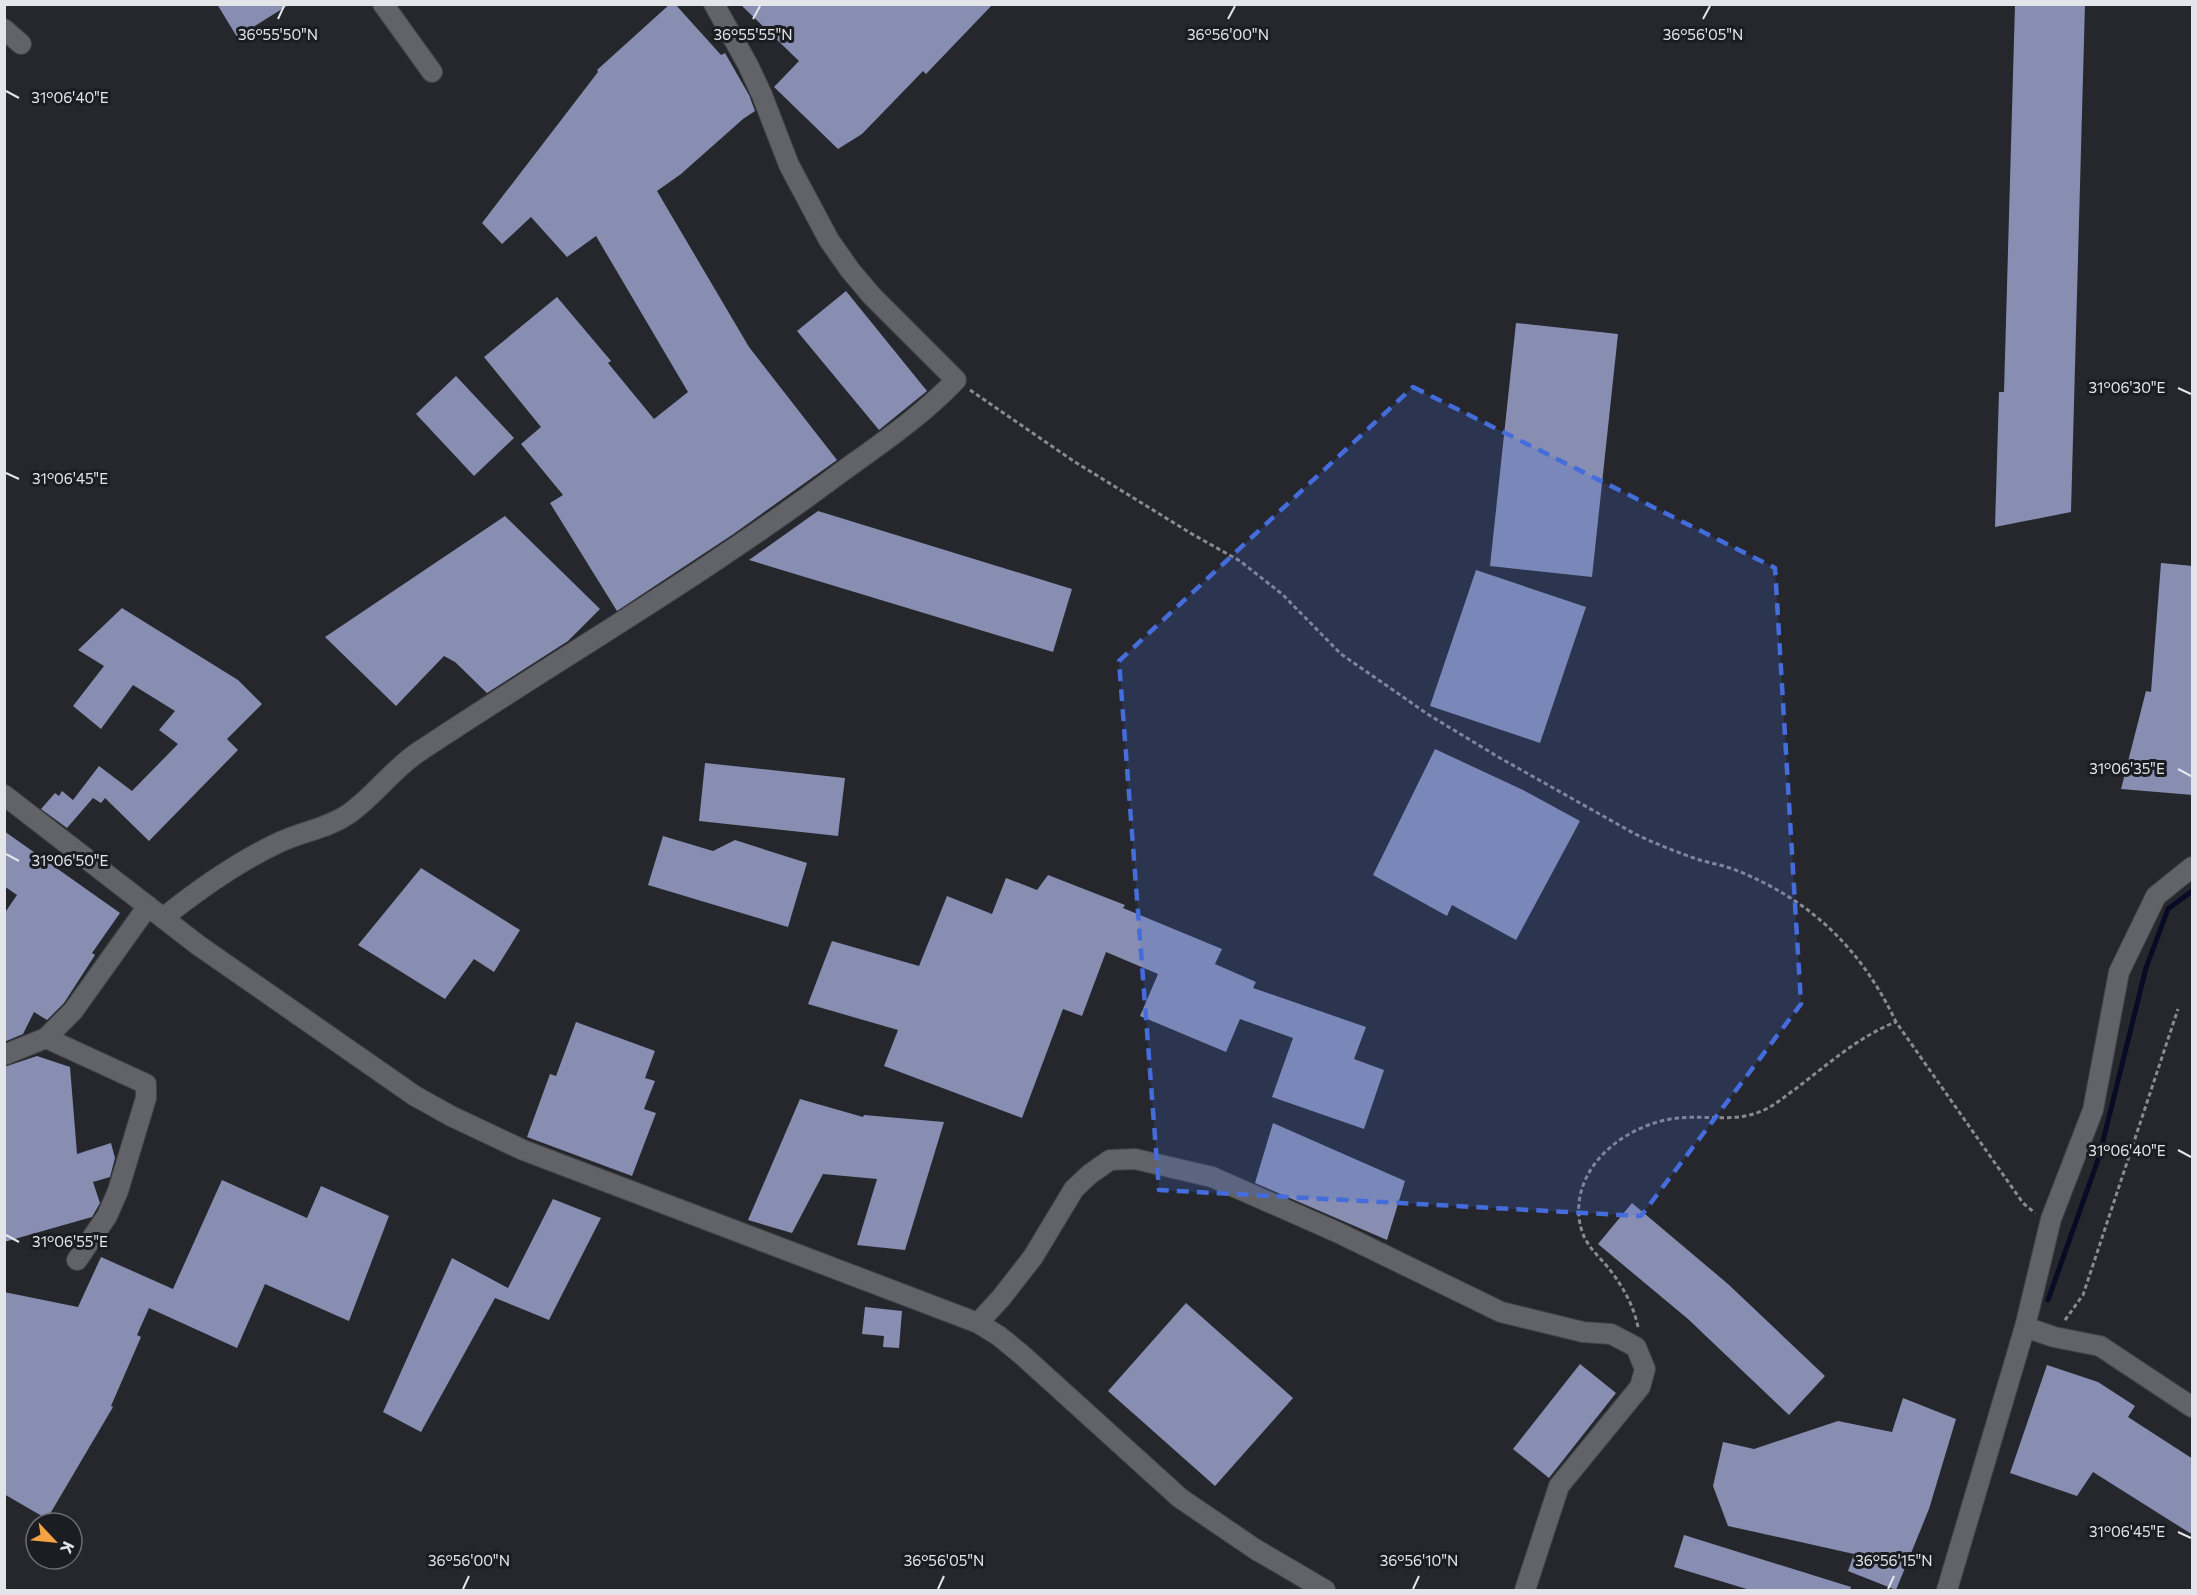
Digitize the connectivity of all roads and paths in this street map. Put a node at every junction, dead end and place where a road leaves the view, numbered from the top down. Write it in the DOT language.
graph roads {
  1 [pos="383,4"];
  2 [pos="714,4"];
  3 [pos="4,29"];
  4 [pos="21,44"];
  5 [pos="432,72"];
  6 [pos="956,380"];
  7 [pos="4,795"];
  8 [pos="2193,867"];
  9 [pos="148,906"];
  10 [pos="163,918"];
  11 [pos="2178,1009"];
  12 [pos="1896,1022"];
  13 [pos="46,1038"];
  14 [pos="4,1055"];
  15 [pos="2051,1220"];
  16 [pos="77,1260"];
  17 [pos="978,1323"];
  18 [pos="2025,1327"];
  19 [pos="2054,1337"];
  20 [pos="1636,1347"];
  21 [pos="2193,1407"];
  22 [pos="1325,1590"];
  23 [pos="1525,1590"];
  24 [pos="1947,1590"];
  1 -- 5 [label="street"];
  2 -- 6 [label="street"];
  3 -- 4 [label="street"];
  6 -- 10 [label="street"];
  6 -- 12 [label="path"];
  7 -- 9 [label="street"];
  8 -- 15 [label="street"];
  9 -- 10 [label="street"];
  9 -- 13 [label="street"];
  10 -- 17 [label="street"];
  11 -- 19 [label="path"];
  12 -- 15 [label="path"];
  12 -- 20 [label="path"];
  13 -- 14 [label="street"];
  13 -- 16 [label="street"];
  15 -- 18 [label="street"];
  17 -- 20 [label="street"];
  17 -- 22 [label="street"];
  18 -- 19 [label="street"];
  18 -- 24 [label="street"];
  19 -- 21 [label="street"];
  20 -- 23 [label="street"];
}
